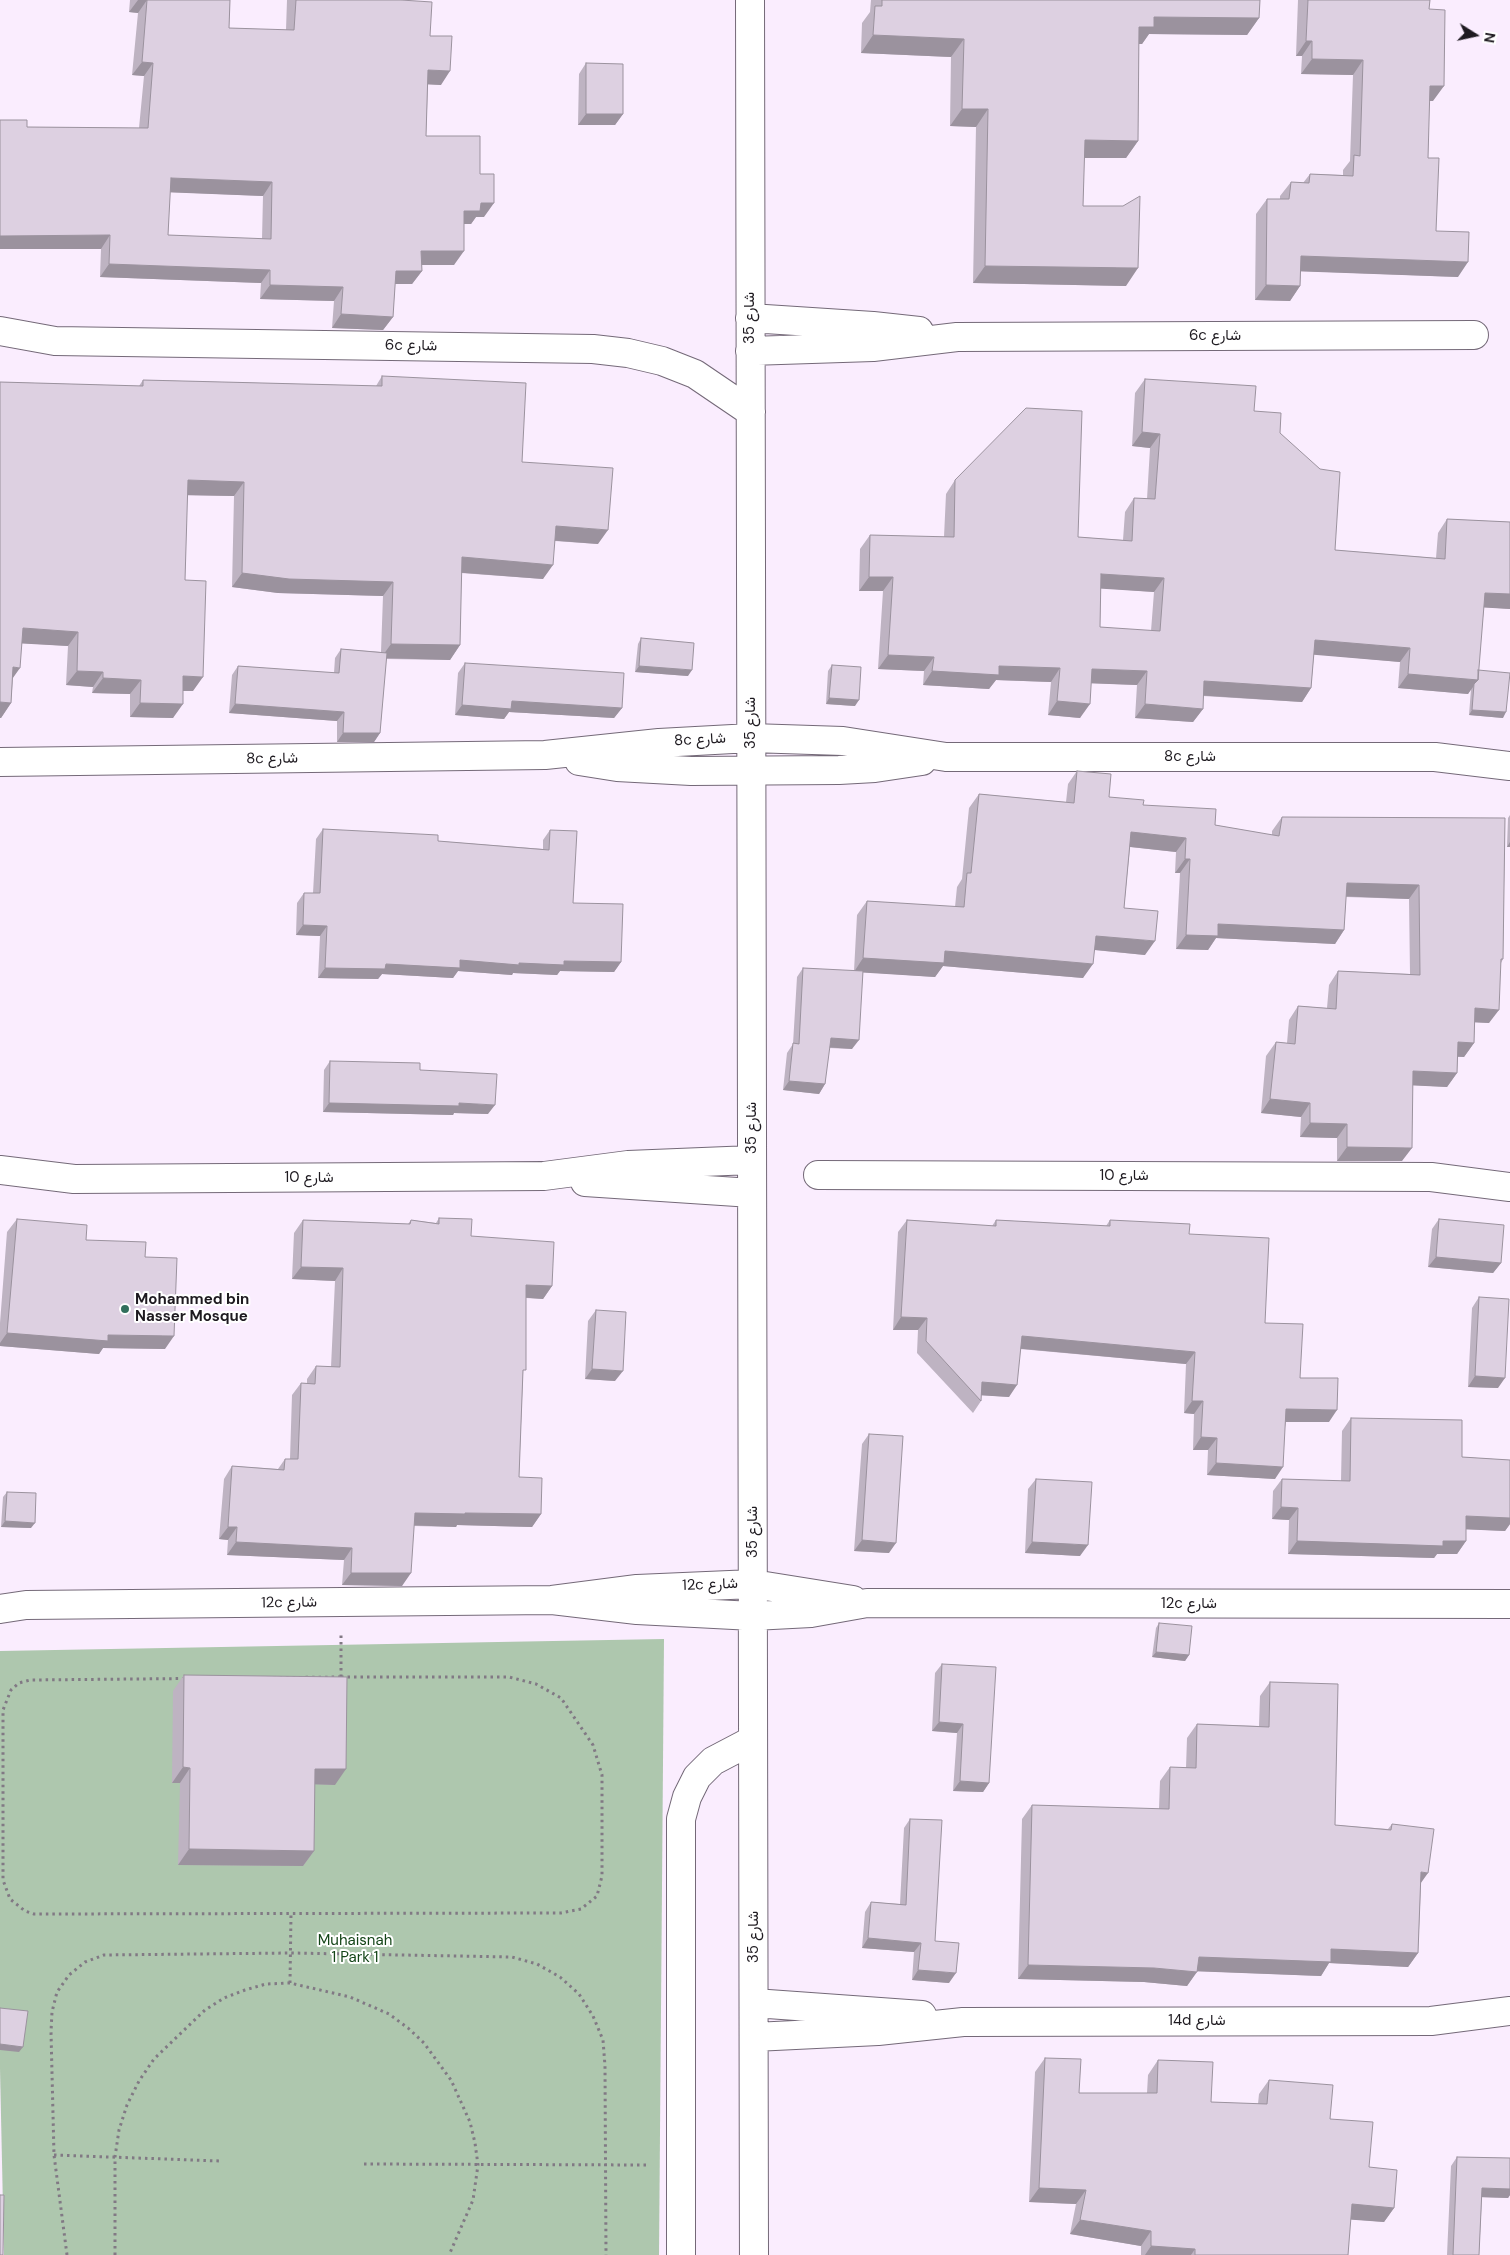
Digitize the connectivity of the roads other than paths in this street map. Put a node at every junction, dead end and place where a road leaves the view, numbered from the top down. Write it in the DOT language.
graph roads {
  1 [pos="750,0"];
  2 [pos="750,318"];
  3 [pos="0,331"];
  4 [pos="1474,334"];
  5 [pos="957,337"];
  6 [pos="55,340"];
  7 [pos="0,349"];
  8 [pos="750,351"];
  9 [pos="751,412"];
  10 [pos="751,738"];
  11 [pos="1510,747"];
  12 [pos="545,756"];
  13 [pos="1435,756"];
  14 [pos="946,757"];
  15 [pos="0,762"];
  16 [pos="1510,766"];
  17 [pos="751,771"];
  18 [pos="752,1160"];
  19 [pos="1510,1167"];
  20 [pos="0,1170"];
  21 [pos="818,1175"];
  22 [pos="544,1176"];
  23 [pos="1430,1177"];
  24 [pos="74,1179"];
  25 [pos="1510,1186"];
  26 [pos="0,1189"];
  27 [pos="752,1193"];
  28 [pos="753,1584"];
  29 [pos="552,1600"];
  30 [pos="867,1603"];
  31 [pos="1510,1604"];
  32 [pos="9,1605"];
  33 [pos="753,1616"];
  34 [pos="753,1740"];
  35 [pos="754,2002"];
  36 [pos="1510,2011"];
  37 [pos="1431,2021"];
  38 [pos="963,2022"];
  39 [pos="1510,2030"];
  40 [pos="754,2037"];
  41 [pos="681,2255"];
  42 [pos="754,2255"];
  1 -- 2 [label="street, شارع 35"];
  2 -- 5 [label="street, 6c شارع"];
  2 -- 8 [label="street, شارع 35"];
  3 -- 6 [label="street, 6c شارع"];
  4 -- 5 [label="street, 6c شارع"];
  5 -- 8 [label="street, 6c شارع"];
  6 -- 7 [label="street, 6c شارع"];
  6 -- 9 [label="street, 6c شارع"];
  8 -- 9 [label="street, شارع 35"];
  9 -- 10 [label="street, شارع 35"];
  10 -- 12 [label="street, 8c شارع"];
  10 -- 14 [label="street, 8c شارع"];
  10 -- 17 [label="street, شارع 35"];
  11 -- 13 [label="street, 8c شارع"];
  12 -- 15 [label="street, 8c شارع"];
  12 -- 17 [label="street, 8c شارع"];
  13 -- 14 [label="street, 8c شارع"];
  13 -- 16 [label="street, 8c شارع"];
  14 -- 17 [label="street, 8c شارع"];
  17 -- 18 [label="street, شارع 35"];
  18 -- 22 [label="street, شارع 10"];
  18 -- 27 [label="street, شارع 35"];
  19 -- 23 [label="street, شارع 10"];
  20 -- 24 [label="street, شارع 10"];
  21 -- 23 [label="street, شارع 10"];
  22 -- 24 [label="street, شارع 10"];
  22 -- 27 [label="street, شارع 10"];
  23 -- 25 [label="street, شارع 10"];
  24 -- 26 [label="street, شارع 10"];
  27 -- 28 [label="street, شارع 35"];
  28 -- 29 [label="street, 12c شارع"];
  28 -- 30 [label="street, 12c شارع"];
  28 -- 33 [label="street, شارع 35"];
  29 -- 32 [label="street, 12c شارع"];
  29 -- 33 [label="street, 12c شارع"];
  30 -- 31 [label="street, 12c شارع"];
  30 -- 33 [label="street, 12c شارع"];
  33 -- 34 [label="street, شارع 35"];
  34 -- 35 [label="street, شارع 35"];
  34 -- 41 [label="street"];
  35 -- 38 [label="street, 14d شارع"];
  35 -- 40 [label="street, شارع 35"];
  36 -- 37 [label="street, 14d شارع"];
  37 -- 38 [label="street, 14d شارع"];
  37 -- 39 [label="street, 14d شارع"];
  38 -- 40 [label="street, 14d شارع"];
  40 -- 42 [label="street, شارع 35"];
}
